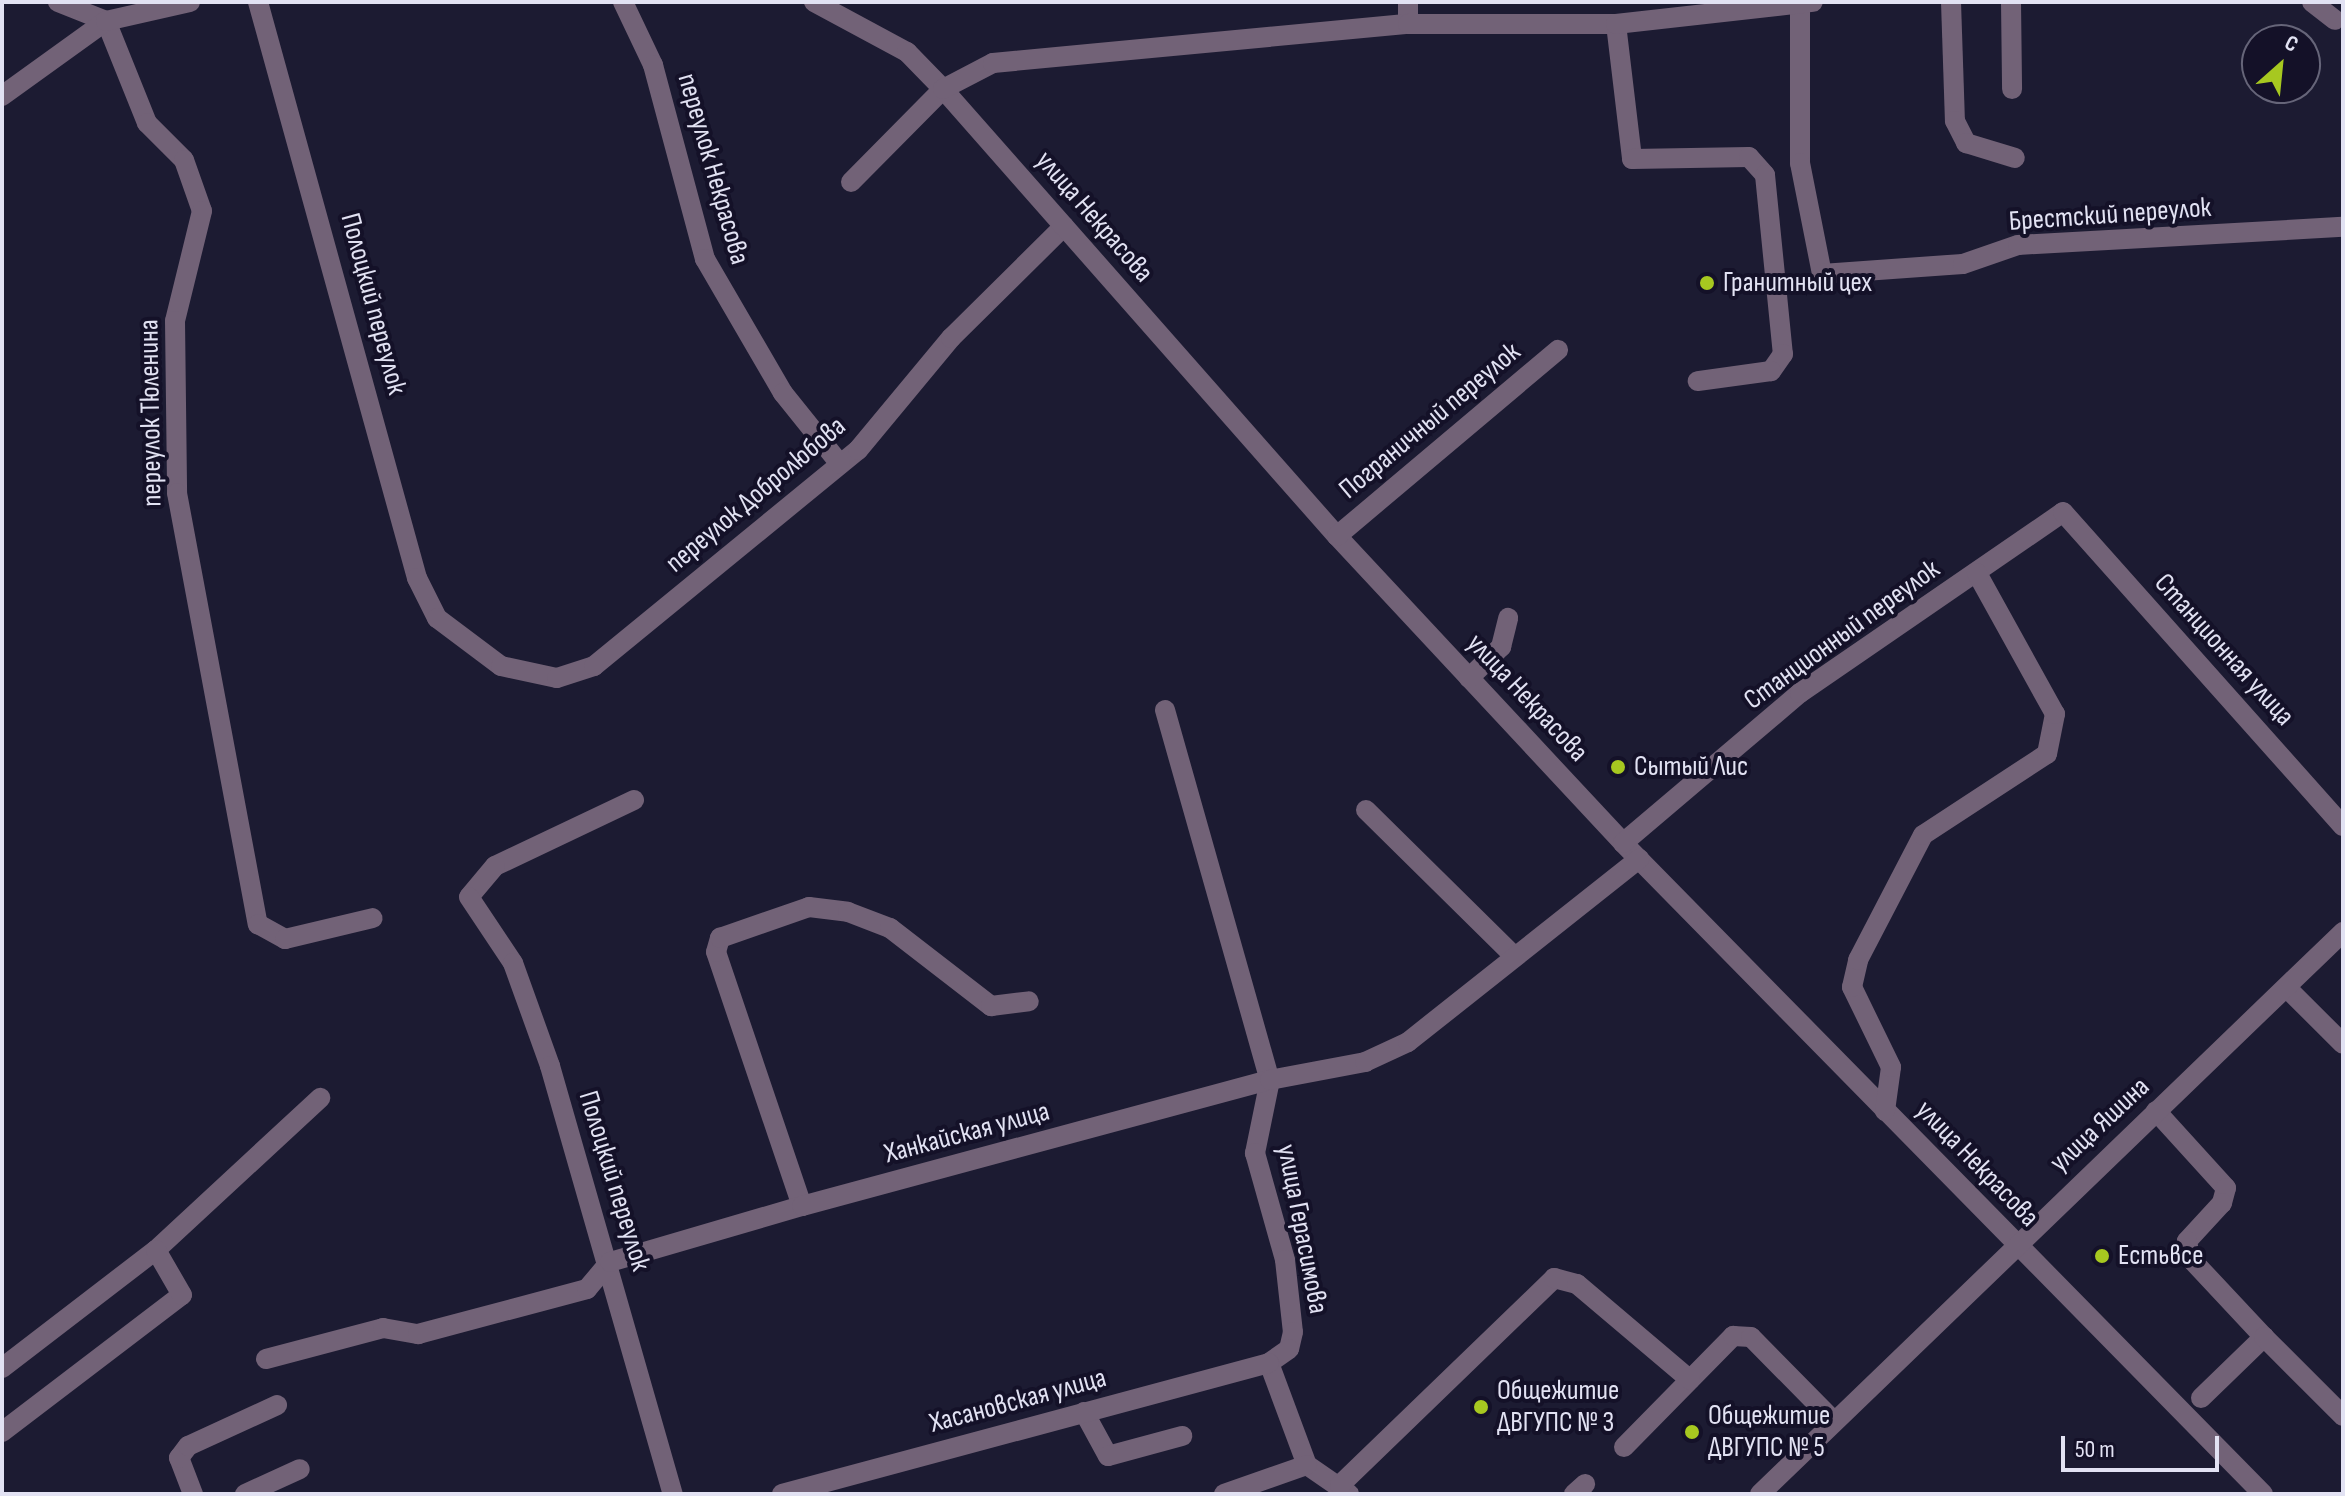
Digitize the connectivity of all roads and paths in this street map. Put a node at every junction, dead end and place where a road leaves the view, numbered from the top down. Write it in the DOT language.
graph roads {
  1 [pos="58,2"];
  2 [pos="190,2"];
  3 [pos="258,2"];
  4 [pos="623,2"];
  5 [pos="814,2"];
  6 [pos="1408,2"];
  7 [pos="1951,2"];
  8 [pos="2011,2"];
  9 [pos="2312,2"];
  10 [pos="1806,3"];
  11 [pos="1756,5"];
  12 [pos="2335,20"];
  13 [pos="106,21"];
  14 [pos="1408,24"];
  15 [pos="1616,24"];
  16 [pos="943,89"];
  17 [pos="2012,89"];
  18 [pos="2,96"];
  19 [pos="2015,158"];
  20 [pos="851,182"];
  21 [pos="1064,226"];
  22 [pos="2343,227"];
  23 [pos="1558,350"];
  24 [pos="1698,381"];
  25 [pos="840,464"];
  26 [pos="2063,512"];
  27 [pos="1337,536"];
  28 [pos="1977,573"];
  29 [pos="437,618"];
  30 [pos="1508,618"];
  31 [pos="1469,678"];
  32 [pos="1165,710"];
  33 [pos="634,800"];
  34 [pos="1366,810"];
  35 [pos="2343,826"];
  36 [pos="1623,843"];
  37 [pos="1639,859"];
  38 [pos="373,918"];
  39 [pos="2343,932"];
  40 [pos="1515,957"];
  41 [pos="2289,990"];
  42 [pos="1029,1001"];
  43 [pos="2343,1044"];
  44 [pos="1270,1080"];
  45 [pos="320,1098"];
  46 [pos="1885,1111"];
  47 [pos="2156,1111"];
  48 [pos="802,1206"];
  49 [pos="2014,1242"];
  50 [pos="156,1250"];
  51 [pos="610,1262"];
  52 [pos="2264,1337"];
  53 [pos="266,1359"];
  54 [pos="1269,1363"];
  55 [pos="2,1368"];
  56 [pos="1690,1380"];
  57 [pos="2201,1398"];
  58 [pos="277,1405"];
  59 [pos="1084,1412"];
  60 [pos="2343,1416"];
  61 [pos="1831,1418"];
  62 [pos="2,1432"];
  63 [pos="1182,1436"];
  64 [pos="1624,1447"];
  65 [pos="1307,1465"];
  66 [pos="300,1469"];
  67 [pos="1344,1489"];
  68 [pos="193,1494"];
  69 [pos="245,1494"];
  70 [pos="673,1494"];
  71 [pos="782,1494"];
  72 [pos="1224,1494"];
  73 [pos="1760,1494"];
  74 [pos="2263,1494"];
  1 -- 13 [label="street"];
  2 -- 13 [label="street"];
  3 -- 29 [label="street, Полоцкий переулок"];
  4 -- 25 [label="street, переулок Некрасова"];
  5 -- 16 [label="street, улица Некрасова"];
  6 -- 14 [label="street"];
  7 -- 19 [label="street"];
  8 -- 17 [label="street"];
  9 -- 12 [label="street"];
  10 -- 11 [label="street"];
  10 -- 22 [label="street, Брестский переулок"];
  11 -- 15 [label="street"];
  13 -- 18 [label="street"];
  13 -- 38 [label="street, переулок Тюленина"];
  14 -- 15 [label="street"];
  14 -- 16 [label="street"];
  15 -- 24 [label="street"];
  16 -- 20 [label="street"];
  16 -- 21 [label="street, улица Некрасова"];
  21 -- 25 [label="street, переулок Добролюбова"];
  21 -- 27 [label="street, улица Некрасова"];
  23 -- 27 [label="street, Пограничный переулок"];
  25 -- 29 [label="street, переулок Добролюбова"];
  26 -- 28 [label="street, Станционный переулок"];
  26 -- 35 [label="street, Станционная улица"];
  27 -- 31 [label="street, улица Некрасова"];
  28 -- 36 [label="street, Станционный переулок"];
  28 -- 46 [label="street"];
  30 -- 31 [label="street"];
  31 -- 36 [label="street, улица Некрасова"];
  32 -- 44 [label="street"];
  33 -- 51 [label="street, Полоцкий переулок"];
  34 -- 40 [label="street"];
  36 -- 37 [label="street, улица Некрасова"];
  37 -- 40 [label="street, Ханкайская улица"];
  37 -- 46 [label="street, улица Некрасова"];
  39 -- 41 [label="street, улица Яшина"];
  40 -- 44 [label="street, Ханкайская улица"];
  41 -- 43 [label="street"];
  41 -- 47 [label="street, улица Яшина"];
  42 -- 48 [label="street"];
  44 -- 48 [label="street, Ханкайская улица"];
  44 -- 54 [label="street, улица Герасимова"];
  45 -- 50 [label="street"];
  46 -- 49 [label="street, улица Некрасова"];
  47 -- 49 [label="street, улица Яшина"];
  47 -- 52 [label="street"];
  48 -- 51 [label="street, Ханкайская улица"];
  49 -- 61 [label="street, улица Яшина"];
  49 -- 74 [label="street, улица Некрасова"];
  50 -- 55 [label="street"];
  50 -- 62 [label="street"];
  51 -- 53 [label="street, Ханкайская улица"];
  51 -- 70 [label="street, Полоцкий переулок"];
  52 -- 57 [label="street"];
  52 -- 60 [label="street"];
  54 -- 59 [label="street, Хасановская улица"];
  54 -- 65 [label="street"];
  56 -- 61 [label="street"];
  56 -- 64 [label="street"];
  56 -- 67 [label="street"];
  58 -- 68 [label="street"];
  59 -- 63 [label="street"];
  59 -- 71 [label="street, Хасановская улица"];
  61 -- 73 [label="street, улица Яшина"];
  65 -- 67 [label="street"];
  65 -- 72 [label="street"];
  66 -- 69 [label="street"];
}
